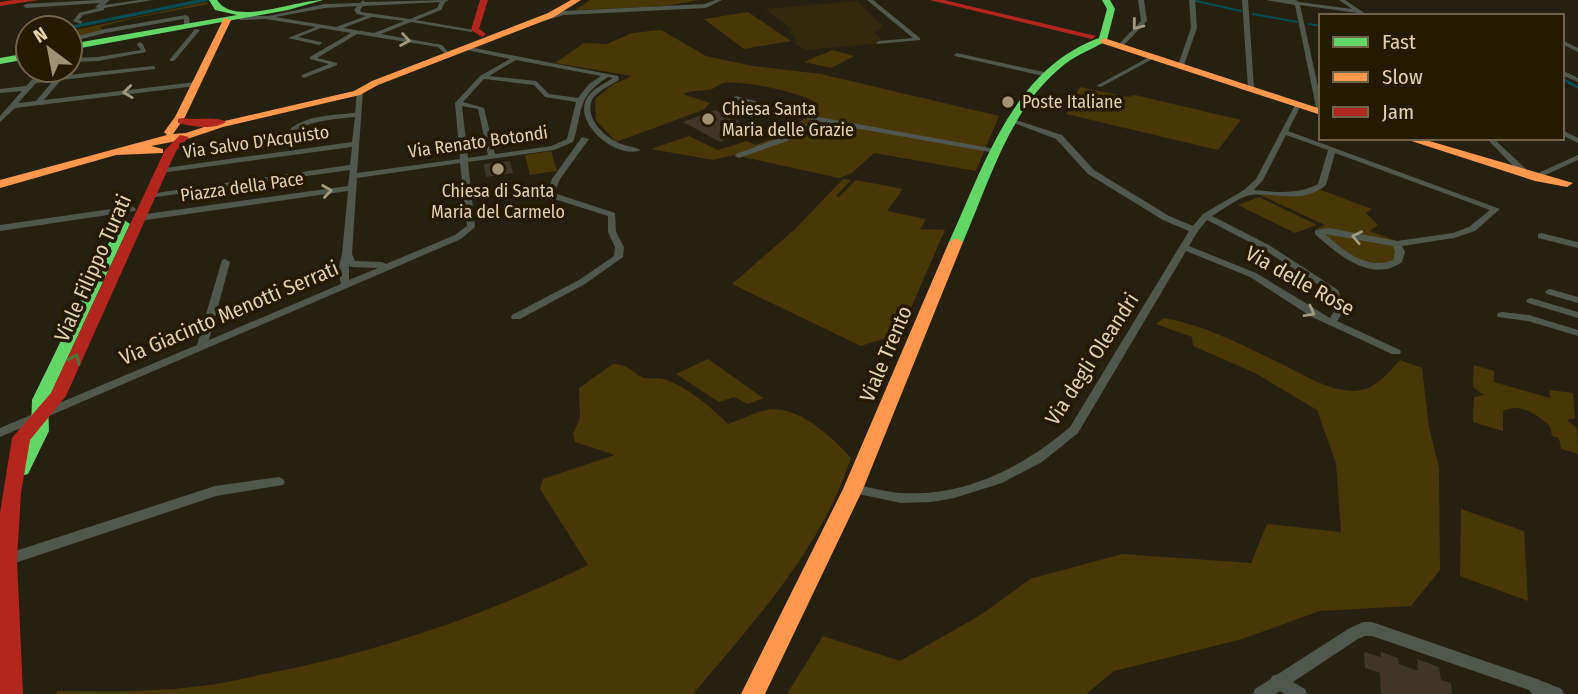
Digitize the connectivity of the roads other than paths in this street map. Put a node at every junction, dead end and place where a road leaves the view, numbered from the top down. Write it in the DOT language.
graph roads {
  1 [pos="106,0"];
  2 [pos="149,0"];
  3 [pos="444,0"];
  4 [pos="484,0"];
  5 [pos="572,0"];
  6 [pos="578,0"];
  7 [pos="719,0"];
  8 [pos="870,0"];
  9 [pos="934,0"];
  10 [pos="1105,0"];
  11 [pos="1141,0"];
  12 [pos="1192,0"];
  13 [pos="1245,0"];
  14 [pos="1269,0"];
  15 [pos="1342,0"];
  16 [pos="403,1"];
  17 [pos="25,2"];
  18 [pos="363,2"];
  19 [pos="1295,2"];
  20 [pos="0,3"];
  21 [pos="320,4"];
  22 [pos="222,5"];
  23 [pos="102,9"];
  24 [pos="1358,11"];
  25 [pos="1350,13"];
  26 [pos="81,14"];
  27 [pos="268,14"];
  28 [pos="1363,14"];
  29 [pos="373,15"];
  30 [pos="409,20"];
  31 [pos="537,20"];
  32 [pos="304,24"];
  33 [pos="196,27"];
  34 [pos="321,27"];
  35 [pos="335,29"];
  36 [pos="355,33"];
  37 [pos="375,35"];
  38 [pos="476,36"];
  39 [pos="1095,38"];
  40 [pos="1570,38"];
  41 [pos="1564,40"];
  42 [pos="319,43"];
  43 [pos="879,43"];
  44 [pos="84,46"];
  45 [pos="445,52"];
  46 [pos="957,55"];
  47 [pos="1153,57"];
  48 [pos="514,59"];
  49 [pos="172,60"];
  50 [pos="1181,65"];
  51 [pos="153,68"];
  52 [pos="84,75"];
  53 [pos="607,75"];
  54 [pos="1048,75"];
  55 [pos="304,76"];
  56 [pos="482,77"];
  57 [pos="31,84"];
  58 [pos="54,84"];
  59 [pos="196,84"];
  60 [pos="1099,86"];
  61 [pos="28,88"];
  62 [pos="1251,88"];
  63 [pos="0,91"];
  64 [pos="352,92"];
  65 [pos="736,98"];
  66 [pos="580,100"];
  67 [pos="38,103"];
  68 [pos="458,103"];
  69 [pos="1298,105"];
  70 [pos="11,106"];
  71 [pos="1319,108"];
  72 [pos="1319,112"];
  73 [pos="358,115"];
  74 [pos="589,117"];
  75 [pos="820,119"];
  76 [pos="0,120"];
  77 [pos="1011,120"];
  78 [pos="182,129"];
  79 [pos="1284,132"];
  80 [pos="585,139"];
  81 [pos="1414,140"];
  82 [pos="1491,140"];
  83 [pos="355,144"];
  84 [pos="292,147"];
  85 [pos="554,148"];
  86 [pos="637,149"];
  87 [pos="1332,149"];
  88 [pos="159,151"];
  89 [pos="995,151"];
  90 [pos="107,155"];
  91 [pos="492,156"];
  92 [pos="739,156"];
  93 [pos="1578,157"];
  94 [pos="463,160"];
  95 [pos="161,171"];
  96 [pos="353,172"];
  97 [pos="1523,172"];
  98 [pos="8,179"];
  99 [pos="1572,184"];
  100 [pos="351,188"];
  101 [pos="1247,192"];
  102 [pos="149,196"];
  103 [pos="135,214"];
  104 [pos="1206,216"];
  105 [pos="0,228"];
  106 [pos="1194,230"];
  107 [pos="1541,236"];
  108 [pos="1397,244"];
  109 [pos="1578,245"];
  110 [pos="1185,248"];
  111 [pos="347,254"];
  112 [pos="225,261"];
  113 [pos="398,262"];
  114 [pos="352,264"];
  115 [pos="345,283"];
  116 [pos="1550,292"];
  117 [pos="1578,300"];
  118 [pos="1531,301"];
  119 [pos="1502,315"];
  120 [pos="1578,315"];
  121 [pos="516,317"];
  122 [pos="1331,323"];
  123 [pos="1578,333"];
  124 [pos="202,345"];
  125 [pos="1396,352"];
  126 [pos="39,416"];
  127 [pos="0,433"];
  128 [pos="279,482"];
  129 [pos="853,489"];
  130 [pos="3,561"];
  131 [pos="1278,681"];
  132 [pos="1539,690"];
  133 [pos="11,694"];
  134 [pos="753,694"];
  135 [pos="1261,694"];
  136 [pos="1299,694"];
  137 [pos="1556,694"];
  1 -- 17 [label="street"];
  1 -- 23 [label="street"];
  2 -- 23 [label="street"];
  3 -- 16 [label="street"];
  3 -- 30 [label="street"];
  4 -- 38 [label="street"];
  5 -- 38 [label="street"];
  6 -- 31 [label="street"];
  7 -- 31 [label="street"];
  8 -- 43 [label="street"];
  9 -- 39 [label="street"];
  10 -- 39 [label="street"];
  11 -- 39 [label="street, one-way"];
  12 -- 50 [label="street"];
  13 -- 62 [label="street"];
  14 -- 19 [label="street"];
  15 -- 24 [label="street"];
  16 -- 18 [label="street"];
  16 -- 29 [label="street"];
  17 -- 20 [label="street"];
  18 -- 21 [label="street"];
  18 -- 29 [label="street"];
  19 -- 25 [label="street"];
  19 -- 71 [label="street"];
  21 -- 27 [label="street"];
  21 -- 32 [label="street"];
  22 -- 27 [label="street"];
  22 -- 33 [label="street"];
  22 -- 59 [label="street, Viale Filippo Turati"];
  23 -- 26 [label="street"];
  24 -- 25 [label="street"];
  24 -- 28 [label="street"];
  27 -- 32 [label="street"];
  29 -- 30 [label="street"];
  29 -- 35 [label="street"];
  30 -- 37 [label="street"];
  30 -- 38 [label="street"];
  31 -- 38 [label="street"];
  32 -- 34 [label="street"];
  33 -- 44 [label="street"];
  33 -- 49 [label="street"];
  34 -- 35 [label="street"];
  34 -- 42 [label="street"];
  35 -- 36 [label="street"];
  36 -- 37 [label="street"];
  36 -- 55 [label="street"];
  37 -- 45 [label="street, one-way"];
  38 -- 45 [label="street"];
  38 -- 48 [label="street"];
  38 -- 64 [label="street"];
  39 -- 47 [label="street"];
  39 -- 54 [label="street, Viale Trento"];
  40 -- 41 [label="street"];
  45 -- 64 [label="street"];
  46 -- 54 [label="street"];
  47 -- 50 [label="street"];
  47 -- 60 [label="street"];
  48 -- 53 [label="street"];
  48 -- 56 [label="street"];
  50 -- 62 [label="street"];
  51 -- 52 [label="street"];
  53 -- 66 [label="street"];
  53 -- 74 [label="street"];
  54 -- 77 [label="street, Viale Trento"];
  56 -- 66 [label="street"];
  56 -- 68 [label="street"];
  57 -- 61 [label="street"];
  58 -- 67 [label="street"];
  59 -- 67 [label="street, one-way"];
  59 -- 78 [label="street, Viale Filippo Turati"];
  61 -- 63 [label="street"];
  61 -- 70 [label="street"];
  62 -- 69 [label="street"];
  64 -- 73 [label="street"];
  64 -- 78 [label="street"];
  64 -- 78 [label="street"];
  65 -- 75 [label="street"];
  66 -- 85 [label="street, Via Renato Botondi"];
  67 -- 70 [label="street"];
  68 -- 91 [label="street"];
  68 -- 94 [label="street"];
  69 -- 72 [label="street"];
  69 -- 79 [label="street, Via degli Oleandri"];
  70 -- 76 [label="street"];
  73 -- 83 [label="street"];
  73 -- 84 [label="street"];
  74 -- 80 [label="street"];
  74 -- 86 [label="street"];
  75 -- 89 [label="street"];
  75 -- 92 [label="street"];
  77 -- 89 [label="street, Viale Trento"];
  77 -- 106 [label="street"];
  78 -- 88 [label="street, Viale Filippo Turati"];
  78 -- 90 [label="street"];
  78 -- 95 [label="street, Viale Filippo Turati"];
  78 -- 98 [label="street"];
  79 -- 87 [label="street"];
  79 -- 101 [label="street, Via degli Oleandri"];
  80 -- 85 [label="street"];
  80 -- 121 [label="street"];
  81 -- 97 [label="street"];
  82 -- 97 [label="street"];
  83 -- 95 [label="street, Via Salvo D'Acquisto"];
  83 -- 96 [label="street"];
  85 -- 91 [label="street, Via Renato Botondi"];
  87 -- 101 [label="street"];
  87 -- 108 [label="street"];
  88 -- 90 [label="street"];
  88 -- 103 [label="street, Viale Filippo Turati"];
  89 -- 129 [label="street, Viale Trento"];
  90 -- 98 [label="street"];
  91 -- 94 [label="street, Via Renato Botondi"];
  93 -- 97 [label="street"];
  94 -- 96 [label="street, Via Renato Botondi"];
  94 -- 113 [label="street, Via Giacinto Menotti Serrati"];
  95 -- 102 [label="street, Viale Filippo Turati"];
  96 -- 100 [label="street"];
  96 -- 102 [label="street, Piazza della Pace"];
  97 -- 99 [label="street"];
  97 -- 99 [label="street"];
  103 -- 100 [label="street, Piazza della Pace, one-way"];
  100 -- 111 [label="street"];
  101 -- 104 [label="street, Via degli Oleandri"];
  102 -- 103 [label="street, Viale Filippo Turati"];
  103 -- 105 [label="street, Piazza della Pace"];
  103 -- 126 [label="street, Viale Filippo Turati"];
  104 -- 106 [label="street, Via degli Oleandri"];
  104 -- 122 [label="street"];
  106 -- 110 [label="street, Via degli Oleandri"];
  107 -- 109 [label="street"];
  108 -- 108 [label="street, one-way"];
  110 -- 122 [label="street, Via delle Rose, one-way"];
  110 -- 129 [label="street, Via degli Oleandri"];
  111 -- 114 [label="street"];
  111 -- 115 [label="street"];
  112 -- 124 [label="street"];
  113 -- 114 [label="street"];
  113 -- 115 [label="street, Via Giacinto Menotti Serrati"];
  114 -- 115 [label="street"];
  115 -- 124 [label="street, Via Giacinto Menotti Serrati"];
  116 -- 117 [label="street"];
  118 -- 120 [label="street"];
  119 -- 123 [label="street"];
  122 -- 125 [label="street, Via delle Rose"];
  124 -- 126 [label="street, Via Giacinto Menotti Serrati"];
  126 -- 127 [label="street, Via Giacinto Menotti Serrati"];
  126 -- 130 [label="street, Viale Filippo Turati"];
  128 -- 130 [label="street"];
  129 -- 134 [label="street, Viale Trento"];
  130 -- 133 [label="street, Viale Filippo Turati"];
  131 -- 132 [label="street"];
  131 -- 135 [label="street"];
  131 -- 136 [label="street"];
  132 -- 137 [label="street"];
}
